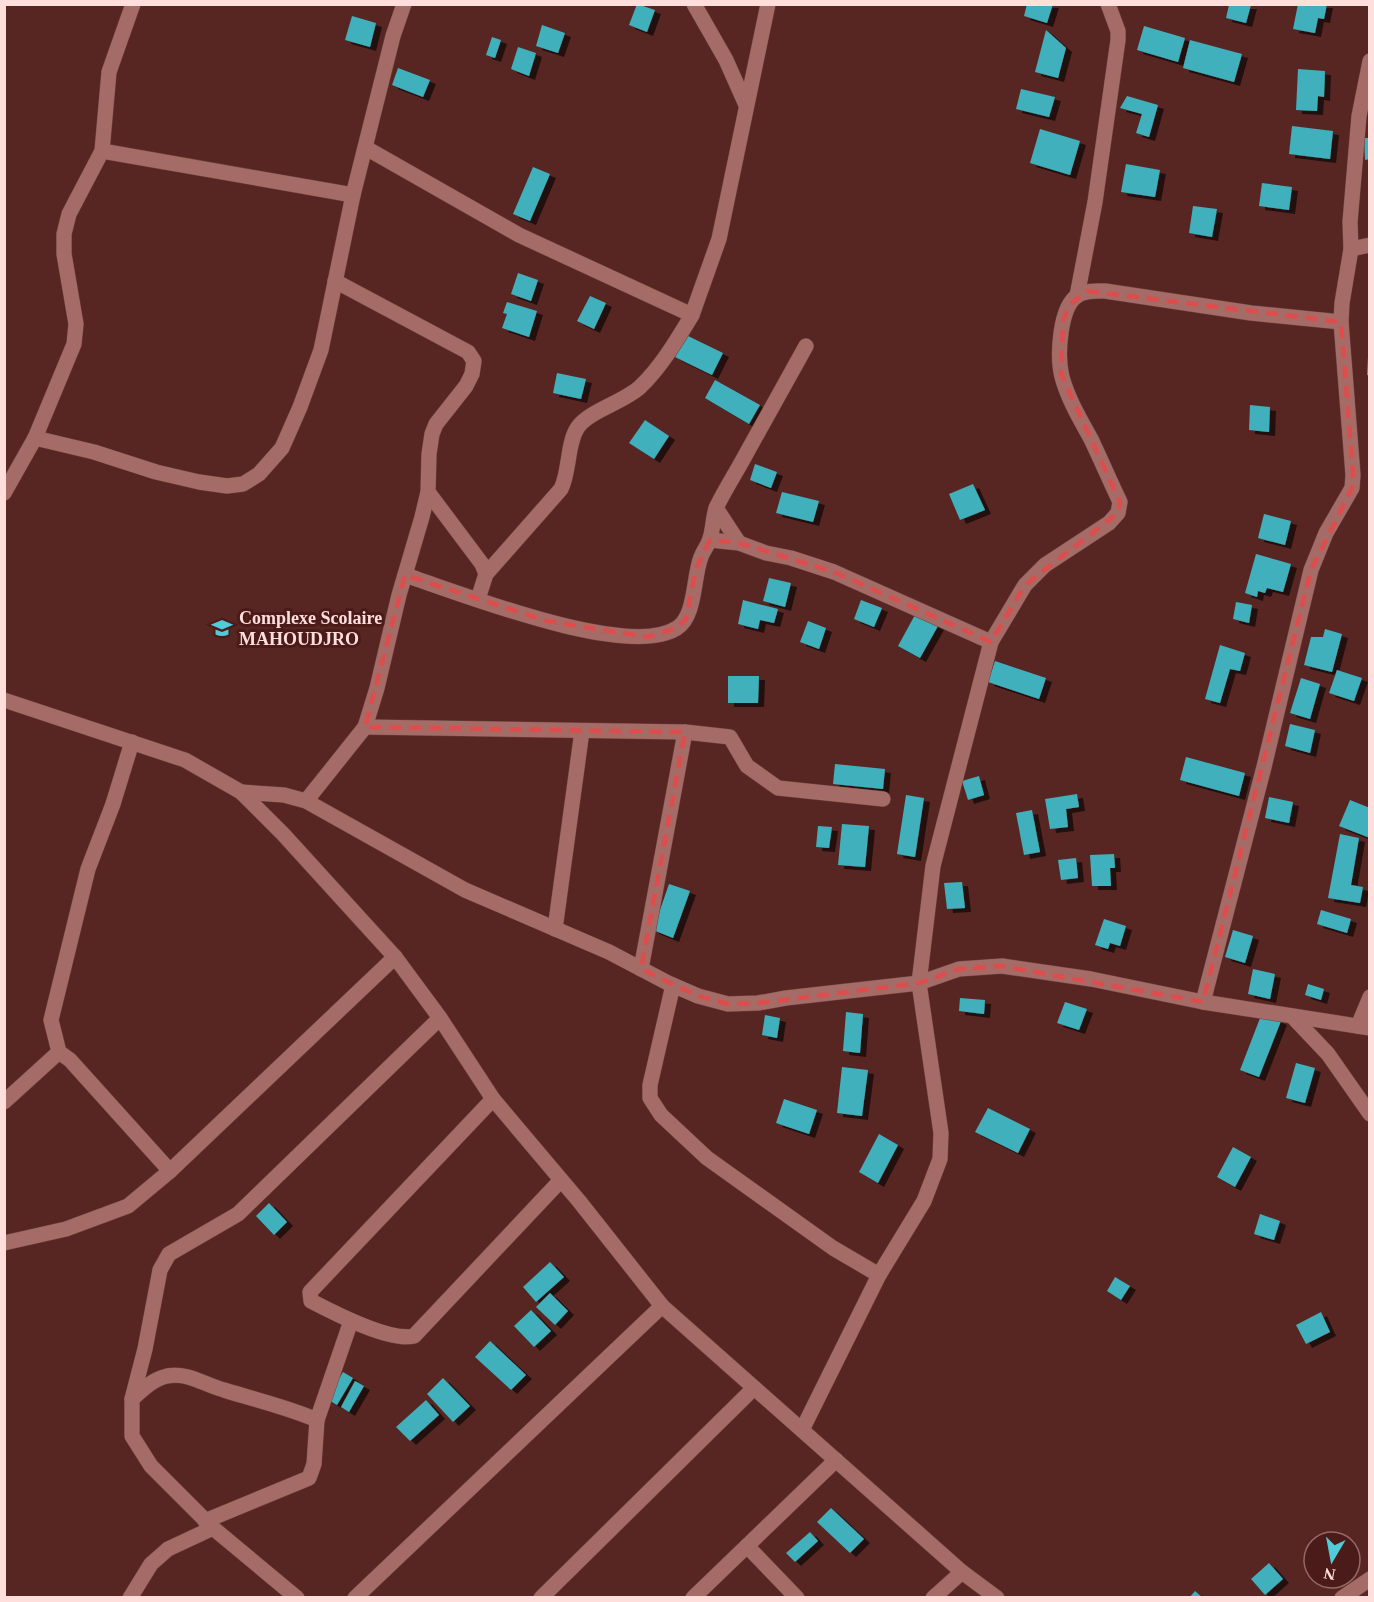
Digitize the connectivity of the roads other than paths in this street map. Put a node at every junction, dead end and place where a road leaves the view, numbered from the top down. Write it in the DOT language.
graph roads {
  1 [pos="133,4"];
  2 [pos="404,4"];
  3 [pos="694,4"];
  4 [pos="768,4"];
  5 [pos="1108,4"];
  6 [pos="1370,61"];
  7 [pos="746,105"];
  8 [pos="366,148"];
  9 [pos="102,151"];
  10 [pos="353,195"];
  11 [pos="1370,245"];
  12 [pos="1351,249"];
  13 [pos="335,281"];
  14 [pos="1077,296"];
  15 [pos="692,315"];
  16 [pos="1341,322"];
  17 [pos="806,346"];
  18 [pos="35,438"];
  19 [pos="428,492"];
  20 [pos="4,493"];
  21 [pos="716,508"];
  22 [pos="710,540"];
  23 [pos="739,543"];
  24 [pos="486,574"];
  25 [pos="405,575"];
  26 [pos="478,599"];
  27 [pos="990,642"];
  28 [pos="4,699"];
  29 [pos="365,727"];
  30 [pos="582,731"];
  31 [pos="685,732"];
  32 [pos="132,742"];
  33 [pos="242,792"];
  34 [pos="883,799"];
  35 [pos="306,801"];
  36 [pos="555,929"];
  37 [pos="395,957"];
  38 [pos="641,969"];
  39 [pos="919,983"];
  40 [pos="673,985"];
  41 [pos="1370,996"];
  42 [pos="1203,1002"];
  43 [pos="1292,1016"];
  44 [pos="440,1018"];
  45 [pos="1364,1027"];
  46 [pos="59,1052"];
  47 [pos="493,1099"];
  48 [pos="4,1102"];
  49 [pos="1370,1114"];
  50 [pos="170,1172"];
  51 [pos="561,1180"];
  52 [pos="4,1243"];
  53 [pos="879,1275"];
  54 [pos="662,1306"];
  55 [pos="351,1321"];
  56 [pos="754,1388"];
  57 [pos="132,1399"];
  58 [pos="318,1420"];
  59 [pos="802,1430"];
  60 [pos="836,1460"];
  61 [pos="209,1524"];
  62 [pos="747,1546"];
  63 [pos="962,1572"];
  64 [pos="1370,1579"];
  65 [pos="130,1598"];
  66 [pos="297,1598"];
  67 [pos="356,1598"];
  68 [pos="541,1598"];
  69 [pos="693,1598"];
  70 [pos="797,1598"];
  71 [pos="933,1598"];
  72 [pos="997,1598"];
  73 [pos="1342,1598"];
  1 -- 9 [label="street"];
  2 -- 8 [label="street"];
  3 -- 7 [label="street"];
  4 -- 7 [label="street"];
  5 -- 14 [label="street"];
  6 -- 12 [label="street"];
  7 -- 15 [label="street"];
  8 -- 10 [label="street"];
  8 -- 15 [label="street"];
  9 -- 10 [label="street"];
  9 -- 18 [label="street"];
  10 -- 13 [label="street"];
  11 -- 12 [label="street"];
  12 -- 16 [label="street"];
  13 -- 18 [label="street"];
  13 -- 19 [label="street"];
  14 -- 16 [label="street"];
  14 -- 27 [label="street"];
  15 -- 24 [label="street"];
  16 -- 42 [label="street"];
  17 -- 21 [label="street"];
  18 -- 20 [label="street"];
  19 -- 24 [label="street"];
  19 -- 25 [label="street"];
  21 -- 22 [label="street"];
  21 -- 23 [label="street"];
  22 -- 23 [label="street"];
  22 -- 26 [label="street"];
  23 -- 27 [label="street"];
  24 -- 26 [label="street"];
  25 -- 26 [label="street"];
  25 -- 29 [label="street"];
  27 -- 39 [label="street"];
  28 -- 32 [label="street"];
  29 -- 30 [label="street"];
  29 -- 35 [label="street"];
  30 -- 31 [label="street"];
  30 -- 36 [label="street"];
  31 -- 34 [label="street"];
  31 -- 38 [label="street"];
  32 -- 33 [label="street"];
  32 -- 46 [label="street"];
  33 -- 35 [label="street"];
  33 -- 37 [label="street"];
  35 -- 36 [label="street"];
  36 -- 38 [label="street"];
  37 -- 44 [label="street"];
  37 -- 50 [label="street"];
  38 -- 40 [label="street"];
  39 -- 40 [label="street"];
  39 -- 42 [label="street"];
  39 -- 53 [label="street"];
  40 -- 53 [label="street"];
  41 -- 45 [label="street"];
  42 -- 43 [label="street"];
  43 -- 45 [label="street"];
  43 -- 49 [label="street"];
  44 -- 47 [label="street"];
  44 -- 57 [label="street"];
  46 -- 48 [label="street"];
  46 -- 50 [label="street"];
  47 -- 51 [label="street"];
  47 -- 55 [label="street"];
  50 -- 52 [label="street"];
  51 -- 54 [label="street"];
  51 -- 55 [label="street"];
  53 -- 59 [label="street"];
  54 -- 56 [label="street"];
  54 -- 67 [label="street"];
  55 -- 58 [label="street"];
  56 -- 59 [label="street"];
  56 -- 68 [label="street"];
  57 -- 58 [label="street"];
  57 -- 61 [label="street"];
  58 -- 61 [label="street"];
  59 -- 60 [label="street"];
  60 -- 62 [label="street"];
  60 -- 63 [label="street"];
  61 -- 65 [label="street"];
  61 -- 66 [label="street"];
  62 -- 69 [label="street"];
  62 -- 70 [label="street"];
  63 -- 71 [label="street"];
  63 -- 72 [label="street"];
  64 -- 73 [label="street"];
}
